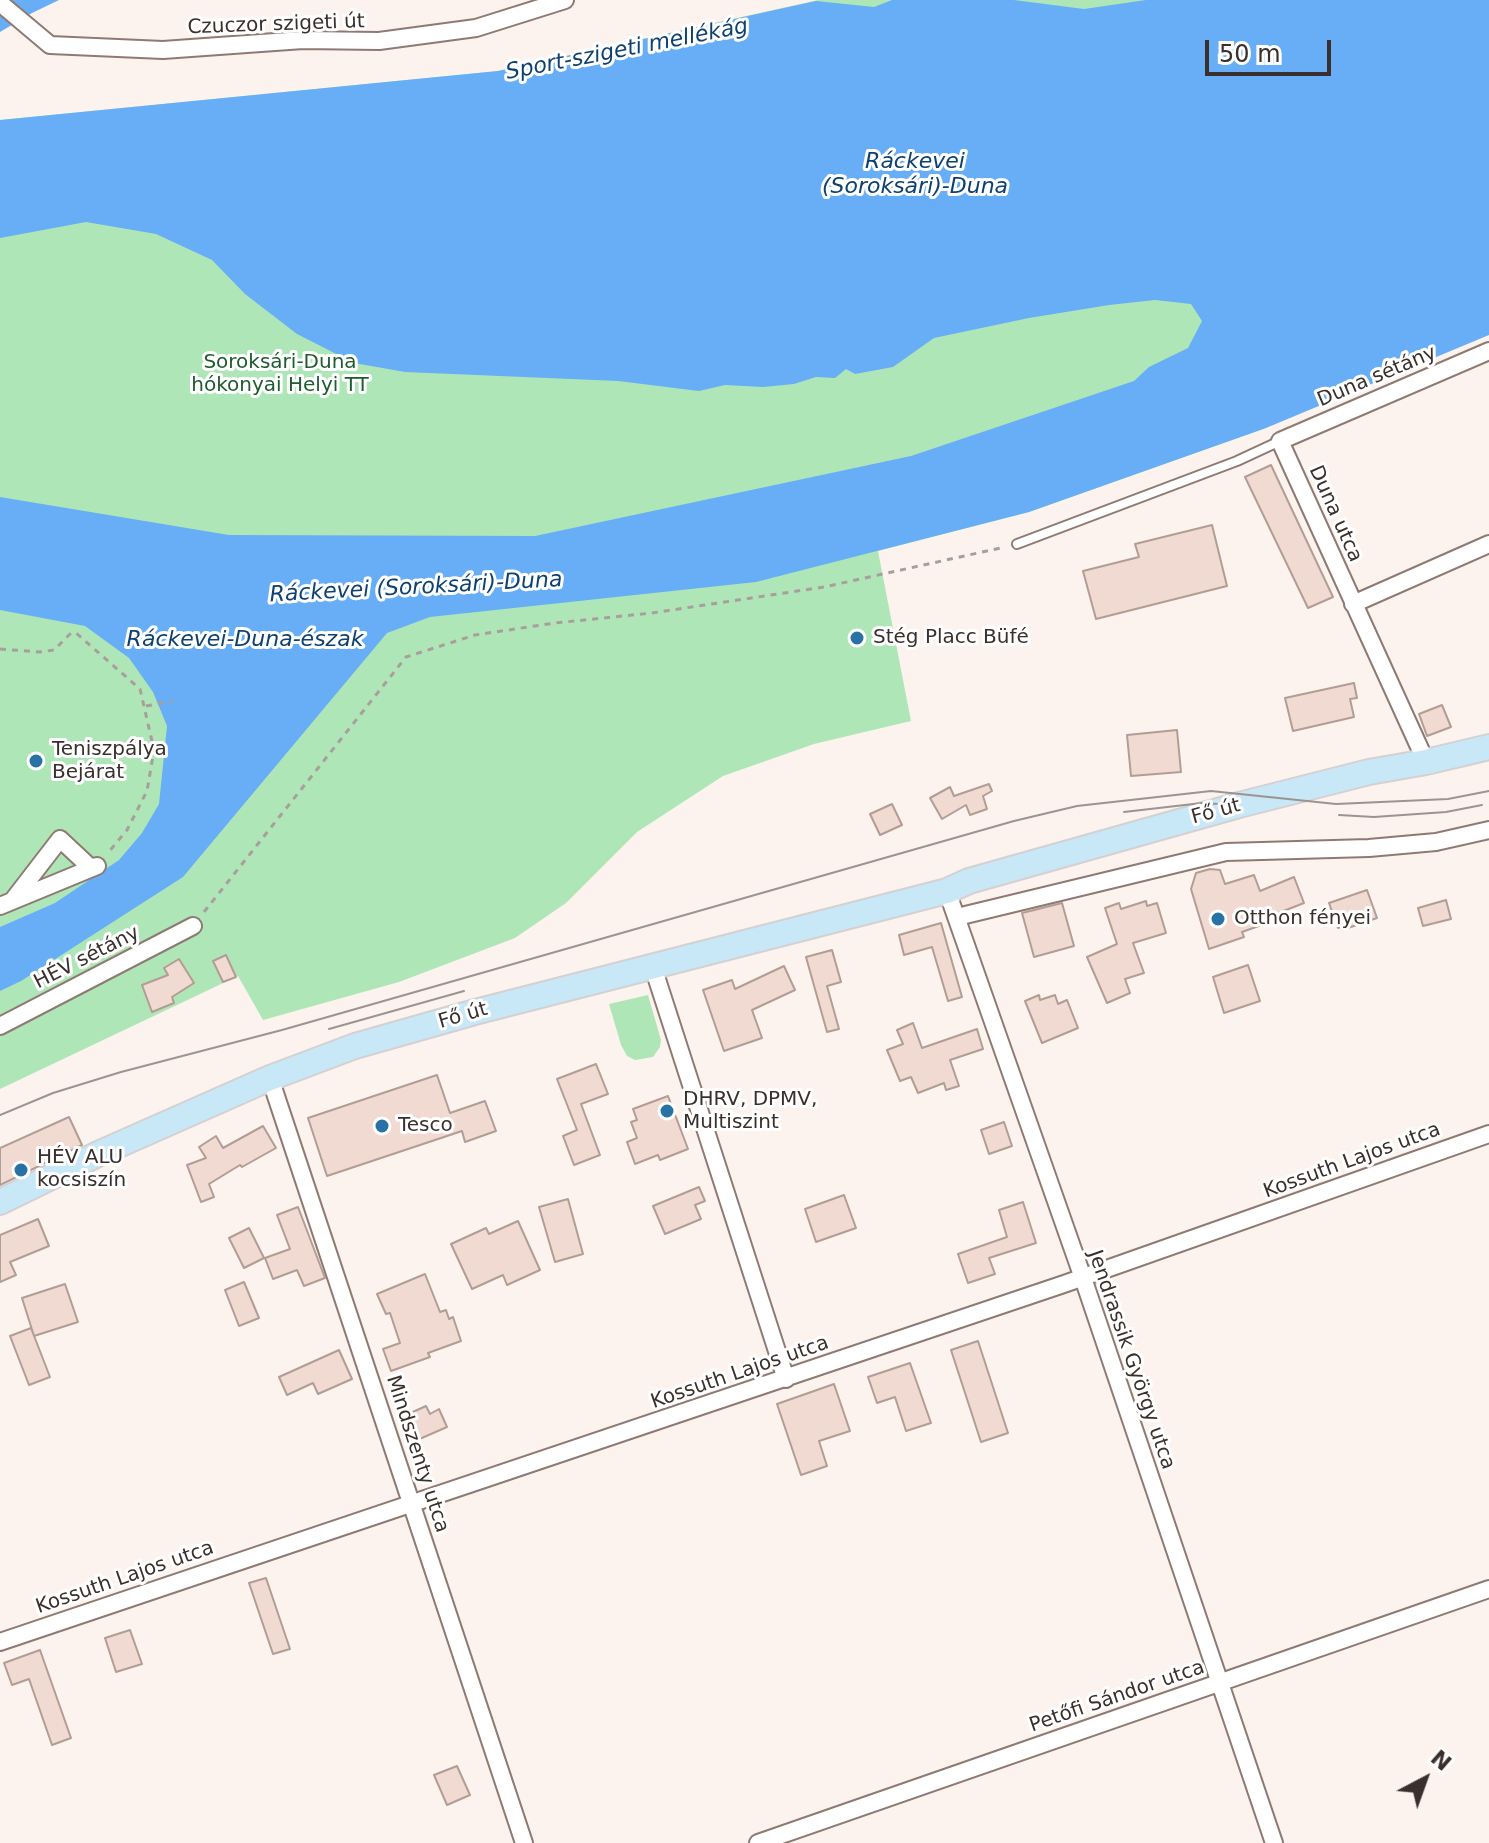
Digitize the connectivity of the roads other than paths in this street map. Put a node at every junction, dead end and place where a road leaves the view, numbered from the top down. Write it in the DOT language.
graph roads {
  1 [pos="565,0"];
  2 [pos="0,3"];
  3 [pos="1489,351"];
  4 [pos="1280,441"];
  5 [pos="1017,544"];
  6 [pos="1489,544"];
  7 [pos="1353,604"];
  8 [pos="1489,747"];
  9 [pos="1489,757"];
  10 [pos="1426,762"];
  11 [pos="1489,830"];
  12 [pos="947,891"];
  13 [pos="7,903"];
  14 [pos="957,917"];
  15 [pos="193,926"];
  16 [pos="653,967"];
  17 [pos="0,1026"];
  18 [pos="270,1078"];
  19 [pos="1489,1134"];
  20 [pos="0,1202"];
  21 [pos="1083,1278"];
  22 [pos="786,1379"];
  23 [pos="412,1503"];
  24 [pos="1489,1589"];
  25 [pos="0,1642"];
  26 [pos="1218,1684"];
  27 [pos="524,1843"];
  28 [pos="758,1843"];
  29 [pos="1274,1843"];
  1 -- 2 [label="street, Czuczor szigeti út"];
  3 -- 4 [label="street, Duna sétány"];
  4 -- 5 [label="lane"];
  4 -- 7 [label="street, Duna utca"];
  6 -- 7 [label="street"];
  7 -- 10 [label="street, Duna utca"];
  8 -- 10 [label="main road, Fő út"];
  9 -- 12 [label="main road, Fő út"];
  10 -- 12 [label="main road, Fő út"];
  11 -- 14 [label="street, Fő út"];
  12 -- 14 [label="street, Jendrassik György utca"];
  12 -- 16 [label="main road, Fő út"];
  13 -- 13 [label="street"];
  14 -- 21 [label="street, Jendrassik György utca"];
  15 -- 17 [label="street, HÉV sétány"];
  16 -- 18 [label="main road, Fő út"];
  16 -- 22 [label="street"];
  18 -- 20 [label="main road, Fő út"];
  18 -- 23 [label="street, Mindszenty utca"];
  19 -- 21 [label="street, Kossuth Lajos utca"];
  21 -- 22 [label="street, Kossuth Lajos utca"];
  21 -- 26 [label="street, Jendrassik György utca"];
  22 -- 23 [label="street, Kossuth Lajos utca"];
  23 -- 25 [label="street, Kossuth Lajos utca"];
  23 -- 27 [label="street, Mindszenty utca"];
  24 -- 26 [label="street, Petőfi Sándor utca"];
  26 -- 28 [label="street, Petőfi Sándor utca"];
  26 -- 29 [label="street, Jendrassik György utca"];
}
